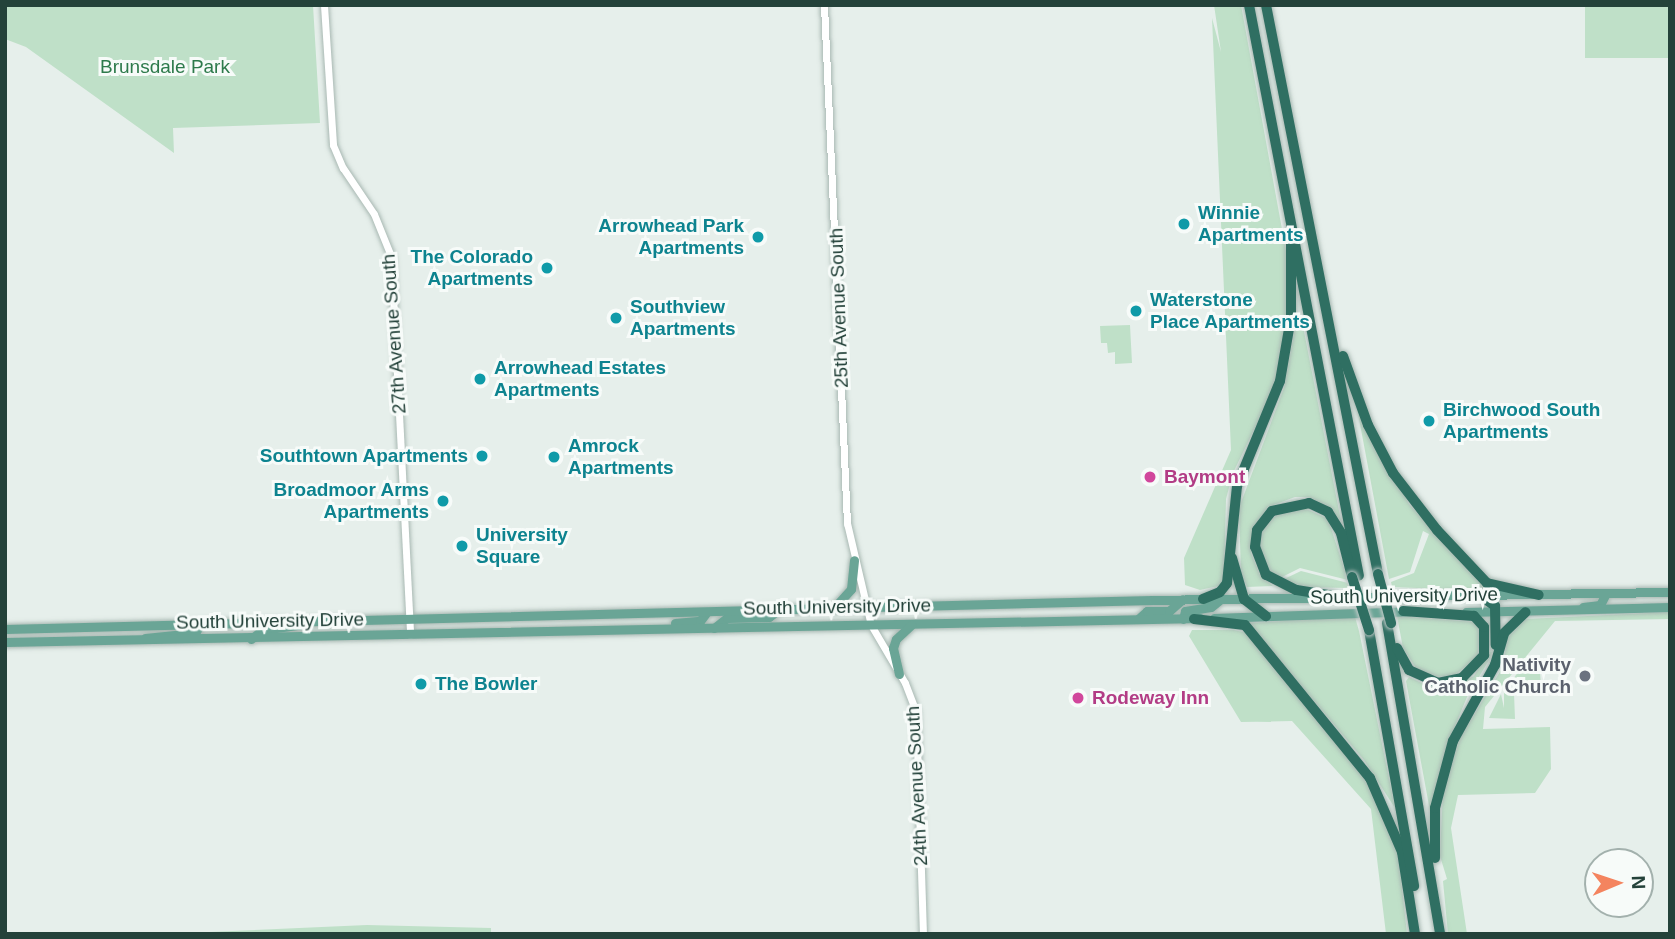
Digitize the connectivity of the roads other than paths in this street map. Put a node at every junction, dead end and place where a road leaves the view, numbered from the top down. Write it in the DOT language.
graph roads {
  1 [pos="324,5"];
  2 [pos="824,5"];
  3 [pos="1249,5"];
  4 [pos="1266,5"];
  5 [pos="1291,221"];
  6 [pos="1329,307"];
  7 [pos="1229,531"];
  8 [pos="853,560"];
  9 [pos="1356,576"];
  10 [pos="1670,592"];
  11 [pos="1478,594"];
  12 [pos="1539,594"];
  13 [pos="1605,595"];
  14 [pos="1334,596"];
  15 [pos="1183,599"];
  16 [pos="1203,599"];
  17 [pos="1221,599"];
  18 [pos="1244,599"];
  19 [pos="1670,607"];
  20 [pos="870,608"];
  21 [pos="833,609"];
  22 [pos="778,611"];
  23 [pos="1403,611"];
  24 [pos="1495,612"];
  25 [pos="1525,612"];
  26 [pos="706,613"];
  27 [pos="1265,616"];
  28 [pos="1138,619"];
  29 [pos="1189,619"];
  30 [pos="410,620"];
  31 [pos="304,622"];
  32 [pos="916,623"];
  33 [pos="1389,623"];
  34 [pos="200,625"];
  35 [pos="871,625"];
  36 [pos="5,628"];
  37 [pos="714,628"];
  38 [pos="653,629"];
  39 [pos="411,635"];
  40 [pos="251,639"];
  41 [pos="141,641"];
  42 [pos="5,642"];
  43 [pos="1497,655"];
  44 [pos="899,674"];
  45 [pos="1434,892"];
  46 [pos="923,934"];
  47 [pos="1417,934"];
  48 [pos="1440,934"];
  1 -- 30 [label="street, 27th Avenue South"];
  2 -- 8 [label="street, 25th Avenue South"];
  3 -- 5 [label="highway"];
  4 -- 6 [label="highway"];
  5 -- 7 [label="highway"];
  5 -- 9 [label="highway"];
  6 -- 12 [label="highway"];
  6 -- 33 [label="highway, bridge"];
  7 -- 16 [label="highway"];
  7 -- 18 [label="highway"];
  8 -- 20 [label="street, 25th Avenue South"];
  8 -- 21 [label="main road"];
  9 -- 14 [label="highway"];
  9 -- 47 [label="highway, bridge"];
  10 -- 13 [label="main road, South University Drive"];
  11 -- 12 [label="main road, South University Drive"];
  11 -- 14 [label="main road, South University Drive"];
  11 -- 24 [label="highway"];
  12 -- 13 [label="main road, South University Drive"];
  13 -- 25 [label="main road"];
  14 -- 18 [label="main road, South University Drive"];
  15 -- 16 [label="main road, South University Drive"];
  15 -- 20 [label="main road, South University Drive"];
  15 -- 28 [label="main road"];
  16 -- 17 [label="main road, South University Drive"];
  17 -- 18 [label="main road, South University Drive"];
  17 -- 29 [label="main road"];
  18 -- 27 [label="highway"];
  19 -- 25 [label="main road, South University Drive"];
  20 -- 21 [label="main road, South University Drive"];
  20 -- 35 [label="street, 24th Avenue South"];
  21 -- 22 [label="main road, South University Drive"];
  22 -- 26 [label="main road, South University Drive"];
  22 -- 37 [label="main road"];
  23 -- 24 [label="main road, South University Drive"];
  23 -- 27 [label="main road, South University Drive"];
  23 -- 33 [label="highway"];
  24 -- 25 [label="main road, South University Drive"];
  24 -- 43 [label="highway"];
  25 -- 43 [label="highway"];
  26 -- 30 [label="main road, South University Drive"];
  26 -- 38 [label="main road"];
  27 -- 29 [label="main road, South University Drive"];
  28 -- 29 [label="main road, South University Drive"];
  28 -- 32 [label="main road, South University Drive"];
  29 -- 47 [label="highway"];
  30 -- 31 [label="main road, South University Drive"];
  30 -- 39 [label="street, 27th Avenue South"];
  31 -- 34 [label="main road, South University Drive"];
  31 -- 40 [label="main road"];
  32 -- 35 [label="main road, South University Drive"];
  32 -- 44 [label="main road"];
  33 -- 45 [label="highway"];
  34 -- 36 [label="main road, South University Drive"];
  34 -- 41 [label="main road"];
  35 -- 37 [label="main road, South University Drive"];
  35 -- 44 [label="street, 24th Avenue South"];
  37 -- 38 [label="main road, South University Drive"];
  38 -- 39 [label="main road, South University Drive"];
  39 -- 40 [label="main road, South University Drive"];
  40 -- 41 [label="main road, South University Drive"];
  41 -- 42 [label="main road, South University Drive"];
  43 -- 45 [label="highway"];
  44 -- 46 [label="street, 24th Avenue South"];
  45 -- 48 [label="highway"];
}
